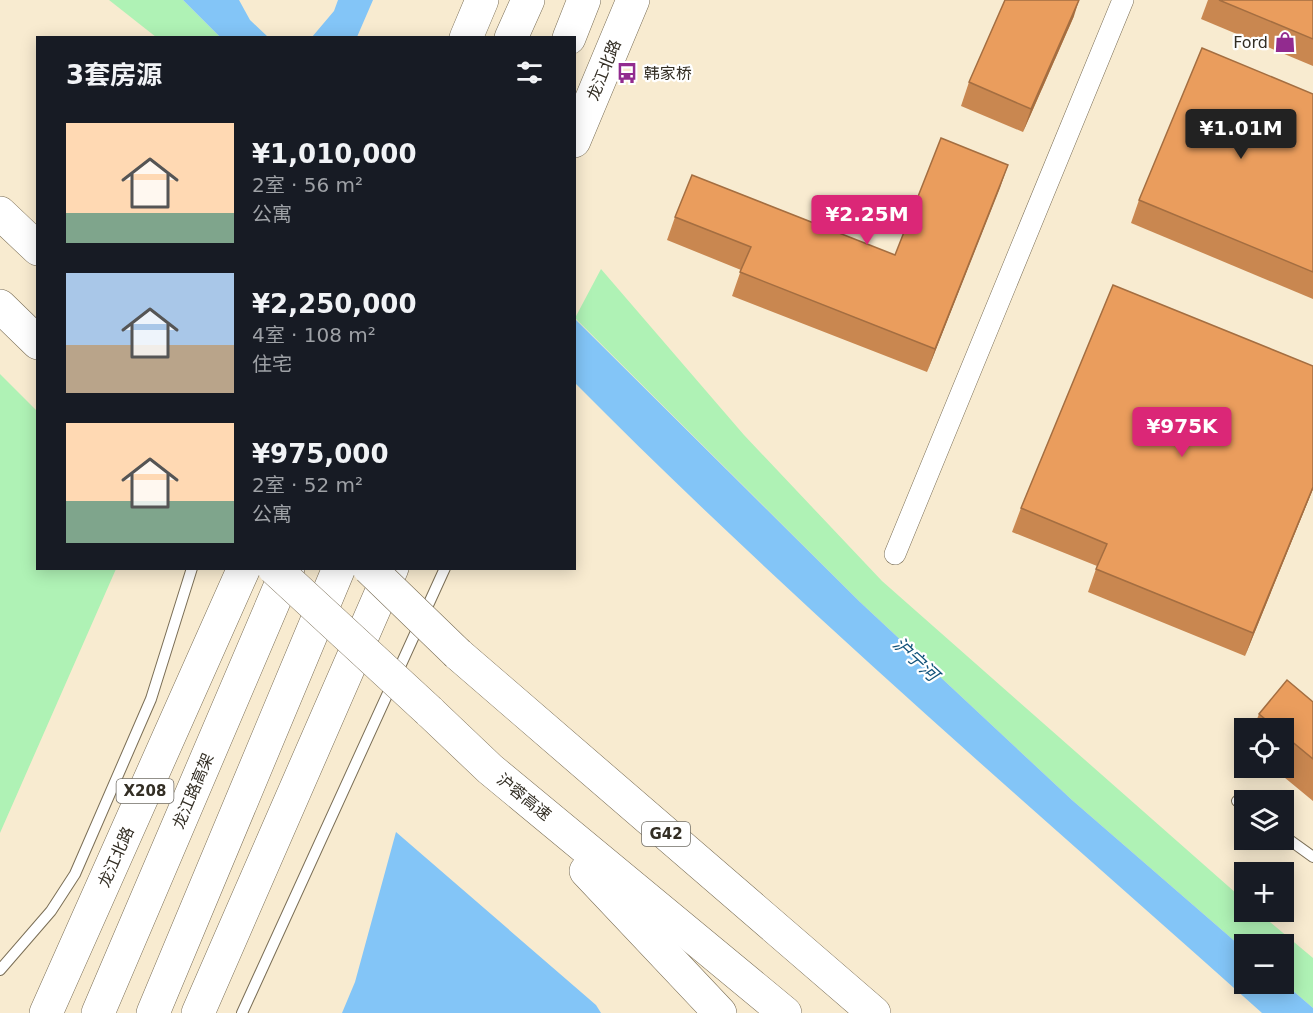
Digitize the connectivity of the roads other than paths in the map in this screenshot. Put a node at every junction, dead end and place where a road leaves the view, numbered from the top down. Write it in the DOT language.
graph roads {
  1 [pos="482,0"];
  2 [pos="528,0"];
  3 [pos="584,0"];
  4 [pos="633,0"];
  5 [pos="1123,0"];
  6 [pos="467,36"];
  7 [pos="513,36"];
  8 [pos="569,36"];
  9 [pos="576,136"];
  10 [pos="0,213"];
  11 [pos="36,247"];
  12 [pos="0,306"];
  13 [pos="36,341"];
  14 [pos="895,554"];
  15 [pos="191,570"];
  16 [pos="243,570"];
  17 [pos="276,570"];
  18 [pos="287,570"];
  19 [pos="338,570"];
  20 [pos="371,570"];
  21 [pos="391,570"];
  22 [pos="445,570"];
  23 [pos="490,769"];
  24 [pos="1294,843"];
  25 [pos="1313,857"];
  26 [pos="0,970"];
  27 [pos="46,1013"];
  28 [pos="99,1013"];
  29 [pos="153,1013"];
  30 [pos="198,1013"];
  31 [pos="242,1013"];
  32 [pos="720,1013"];
  33 [pos="785,1013"];
  34 [pos="874,1013"];
  1 -- 6 [label="main road"];
  2 -- 7 [label="main road"];
  3 -- 8 [label="main road"];
  4 -- 9 [label="main road, 龙江北路"];
  5 -- 14 [label="street"];
  10 -- 11 [label="main road"];
  12 -- 13 [label="main road"];
  15 -- 26 [label="lane"];
  16 -- 27 [label="main road, 龙江北路 / X208"];
  17 -- 23 [label="main road, 沪蓉高速, bridge"];
  18 -- 28 [label="main road, 龙江路高架"];
  19 -- 29 [label="main road"];
  20 -- 34 [label="main road, G42, bridge"];
  21 -- 30 [label="main road"];
  22 -- 31 [label="lane"];
  23 -- 32 [label="main road"];
  23 -- 33 [label="main road, 沪蓉高速"];
  24 -- 25 [label="lane"];
}
